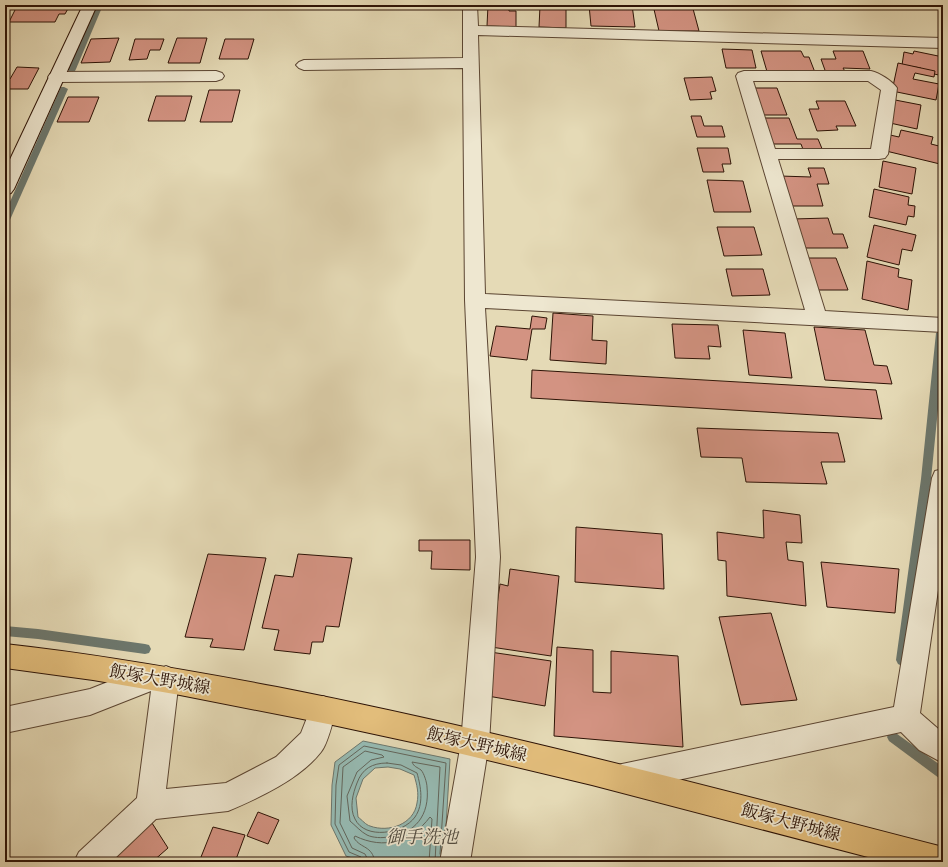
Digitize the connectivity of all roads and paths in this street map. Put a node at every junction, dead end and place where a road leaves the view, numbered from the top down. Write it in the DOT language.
graph roads {
  1 [pos="90,5"];
  2 [pos="470,5"];
  3 [pos="471,30"];
  4 [pos="943,43"];
  5 [pos="471,63"];
  6 [pos="304,65"];
  7 [pos="216,76"];
  8 [pos="56,77"];
  9 [pos="768,154"];
  10 [pos="5,189"];
  11 [pos="475,300"];
  12 [pos="817,318"];
  13 [pos="943,325"];
  14 [pos="943,479"];
  15 [pos="5,656"];
  16 [pos="158,679"];
  17 [pos="323,708"];
  18 [pos="906,718"];
  19 [pos="5,720"];
  20 [pos="475,743"];
  21 [pos="943,749"];
  22 [pos="622,778"];
  23 [pos="150,806"];
  24 [pos="89,862"];
  25 [pos="455,862"];
  26 [pos="943,862"];
  1 -- 8 [label="street"];
  2 -- 3 [label="street"];
  3 -- 4 [label="street"];
  3 -- 5 [label="street"];
  5 -- 6 [label="street"];
  5 -- 11 [label="street"];
  7 -- 8 [label="street"];
  8 -- 10 [label="street"];
  9 -- 12 [label="street"];
  11 -- 12 [label="street"];
  11 -- 20 [label="street"];
  12 -- 13 [label="street"];
  14 -- 18 [label="street"];
  15 -- 16 [label="main road, 飯塚大野城線"];
  16 -- 17 [label="main road, 飯塚大野城線"];
  16 -- 19 [label="street"];
  16 -- 23 [label="street"];
  17 -- 20 [label="main road, 飯塚大野城線"];
  17 -- 23 [label="street"];
  18 -- 21 [label="street"];
  18 -- 22 [label="street"];
  20 -- 22 [label="main road, 飯塚大野城線"];
  20 -- 25 [label="street"];
  22 -- 26 [label="main road, 飯塚大野城線"];
  23 -- 24 [label="street"];
}
